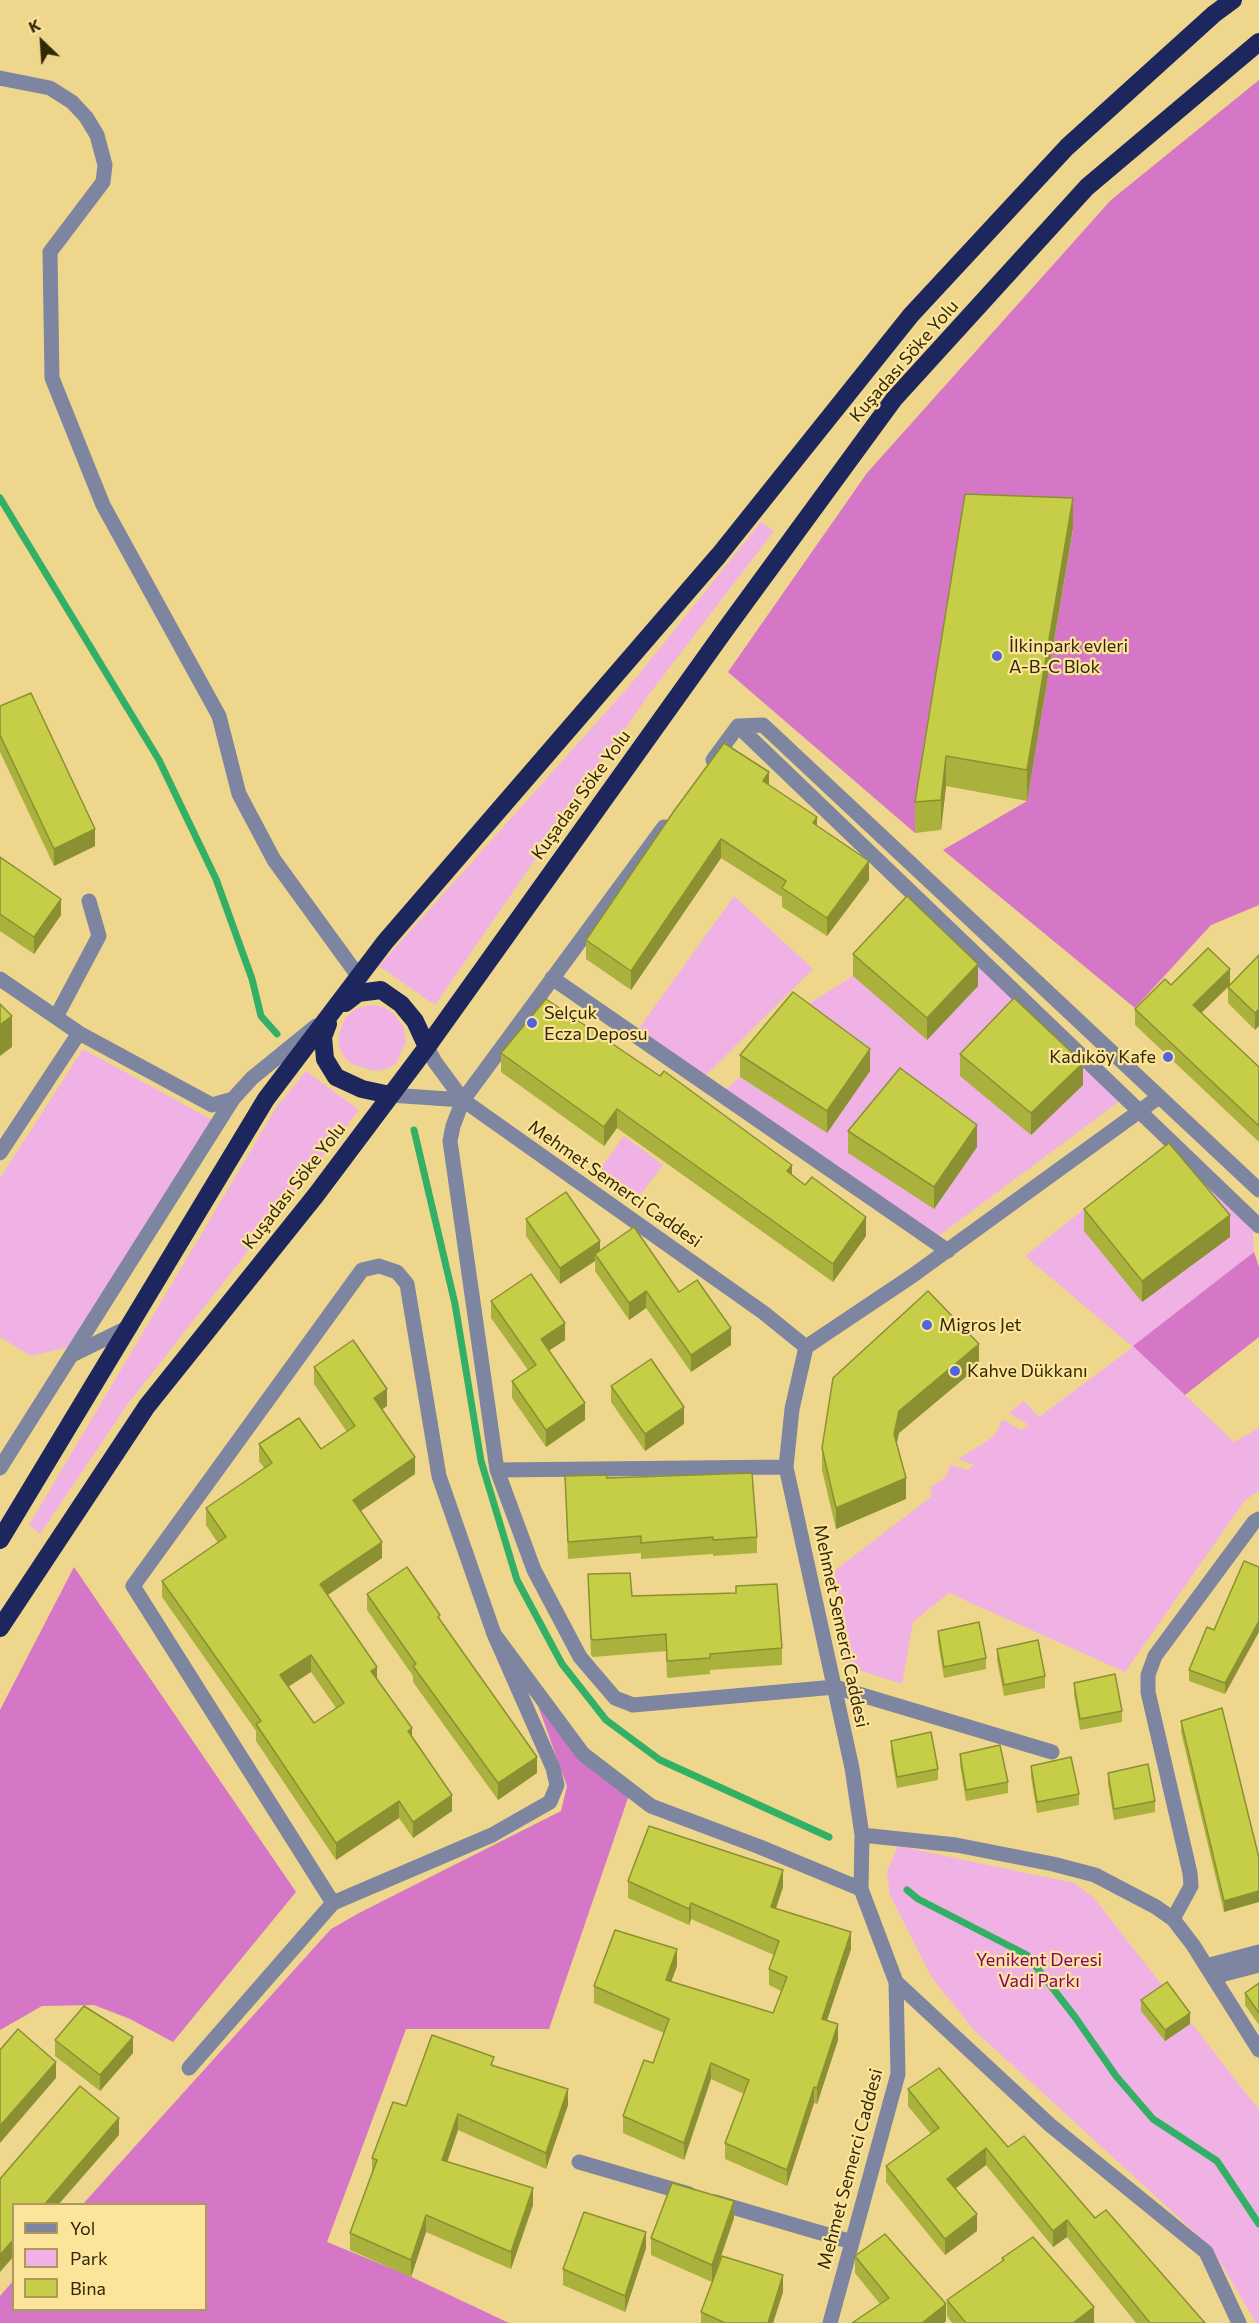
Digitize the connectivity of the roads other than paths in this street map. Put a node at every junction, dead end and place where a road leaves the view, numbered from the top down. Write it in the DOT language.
graph roads {
  1 [pos="1233,0"];
  2 [pos="1259,42"];
  3 [pos="0,78"];
  4 [pos="738,726"];
  5 [pos="704,773"];
  6 [pos="670,819"];
  7 [pos="89,901"];
  8 [pos="359,977"];
  9 [pos="552,978"];
  10 [pos="0,979"];
  11 [pos="381,990"];
  12 [pos="334,1011"];
  13 [pos="56,1017"];
  14 [pos="80,1033"];
  15 [pos="427,1047"];
  16 [pos="390,1095"];
  17 [pos="1159,1097"];
  18 [pos="233,1099"];
  19 [pos="464,1100"];
  20 [pos="1139,1111"];
  21 [pos="0,1153"];
  22 [pos="1259,1190"];
  23 [pos="1259,1226"];
  24 [pos="948,1251"];
  25 [pos="131,1326"];
  26 [pos="806,1347"];
  27 [pos="71,1356"];
  28 [pos="786,1467"];
  29 [pos="0,1468"];
  30 [pos="497,1470"];
  31 [pos="1259,1519"];
  32 [pos="0,1540"];
  33 [pos="0,1628"];
  34 [pos="494,1634"];
  35 [pos="835,1687"];
  36 [pos="1052,1752"];
  37 [pos="862,1835"];
  38 [pos="861,1889"];
  39 [pos="333,1903"];
  40 [pos="1173,1919"];
  41 [pos="1259,1952"];
  42 [pos="1259,1965"];
  43 [pos="1210,1972"];
  44 [pos="896,1982"];
  45 [pos="1259,2050"];
  46 [pos="189,2068"];
  47 [pos="579,2162"];
  48 [pos="852,2242"];
  49 [pos="830,2323"];
  50 [pos="1239,2323"];
  1 -- 8 [label="highway, Kuşadası Söke Yolu"];
  2 -- 15 [label="highway, Kuşadası Söke Yolu"];
  3 -- 8 [label="street"];
  4 -- 5 [label="street"];
  4 -- 17 [label="street"];
  4 -- 20 [label="street"];
  6 -- 9 [label="street"];
  7 -- 13 [label="street"];
  8 -- 11 [label="highway"];
  8 -- 12 [label="highway, Kuşadası Söke Yolu"];
  9 -- 19 [label="street"];
  9 -- 24 [label="street"];
  10 -- 13 [label="street"];
  11 -- 12 [label="highway"];
  11 -- 15 [label="highway"];
  12 -- 16 [label="highway"];
  12 -- 18 [label="street"];
  12 -- 25 [label="highway, Kuşadası Söke Yolu"];
  13 -- 14 [label="street"];
  14 -- 18 [label="street"];
  14 -- 21 [label="street"];
  15 -- 16 [label="highway, Kuşadası Söke Yolu"];
  15 -- 19 [label="street, Mehmet Semerci Caddesi"];
  16 -- 19 [label="street"];
  16 -- 33 [label="highway, Kuşadası Söke Yolu"];
  17 -- 20 [label="street"];
  17 -- 22 [label="street"];
  18 -- 27 [label="street"];
  19 -- 26 [label="street, Mehmet Semerci Caddesi"];
  19 -- 30 [label="street"];
  20 -- 23 [label="street"];
  20 -- 24 [label="street"];
  24 -- 26 [label="street"];
  25 -- 27 [label="street"];
  25 -- 32 [label="highway, Kuşadası Söke Yolu"];
  26 -- 28 [label="street, Mehmet Semerci Caddesi"];
  27 -- 29 [label="street"];
  28 -- 30 [label="street"];
  28 -- 35 [label="street, Mehmet Semerci Caddesi"];
  30 -- 35 [label="street"];
  31 -- 40 [label="street"];
  34 -- 38 [label="street"];
  34 -- 39 [label="street"];
  34 -- 39 [label="street"];
  35 -- 36 [label="street"];
  35 -- 37 [label="street, Mehmet Semerci Caddesi"];
  37 -- 38 [label="street, Mehmet Semerci Caddesi"];
  37 -- 40 [label="street"];
  38 -- 44 [label="street, Mehmet Semerci Caddesi"];
  39 -- 46 [label="street"];
  40 -- 43 [label="street"];
  41 -- 43 [label="street"];
  42 -- 43 [label="street"];
  43 -- 45 [label="street"];
  44 -- 48 [label="street, Mehmet Semerci Caddesi"];
  44 -- 50 [label="street"];
  47 -- 48 [label="street"];
  48 -- 49 [label="street, Mehmet Semerci Caddesi"];
}
